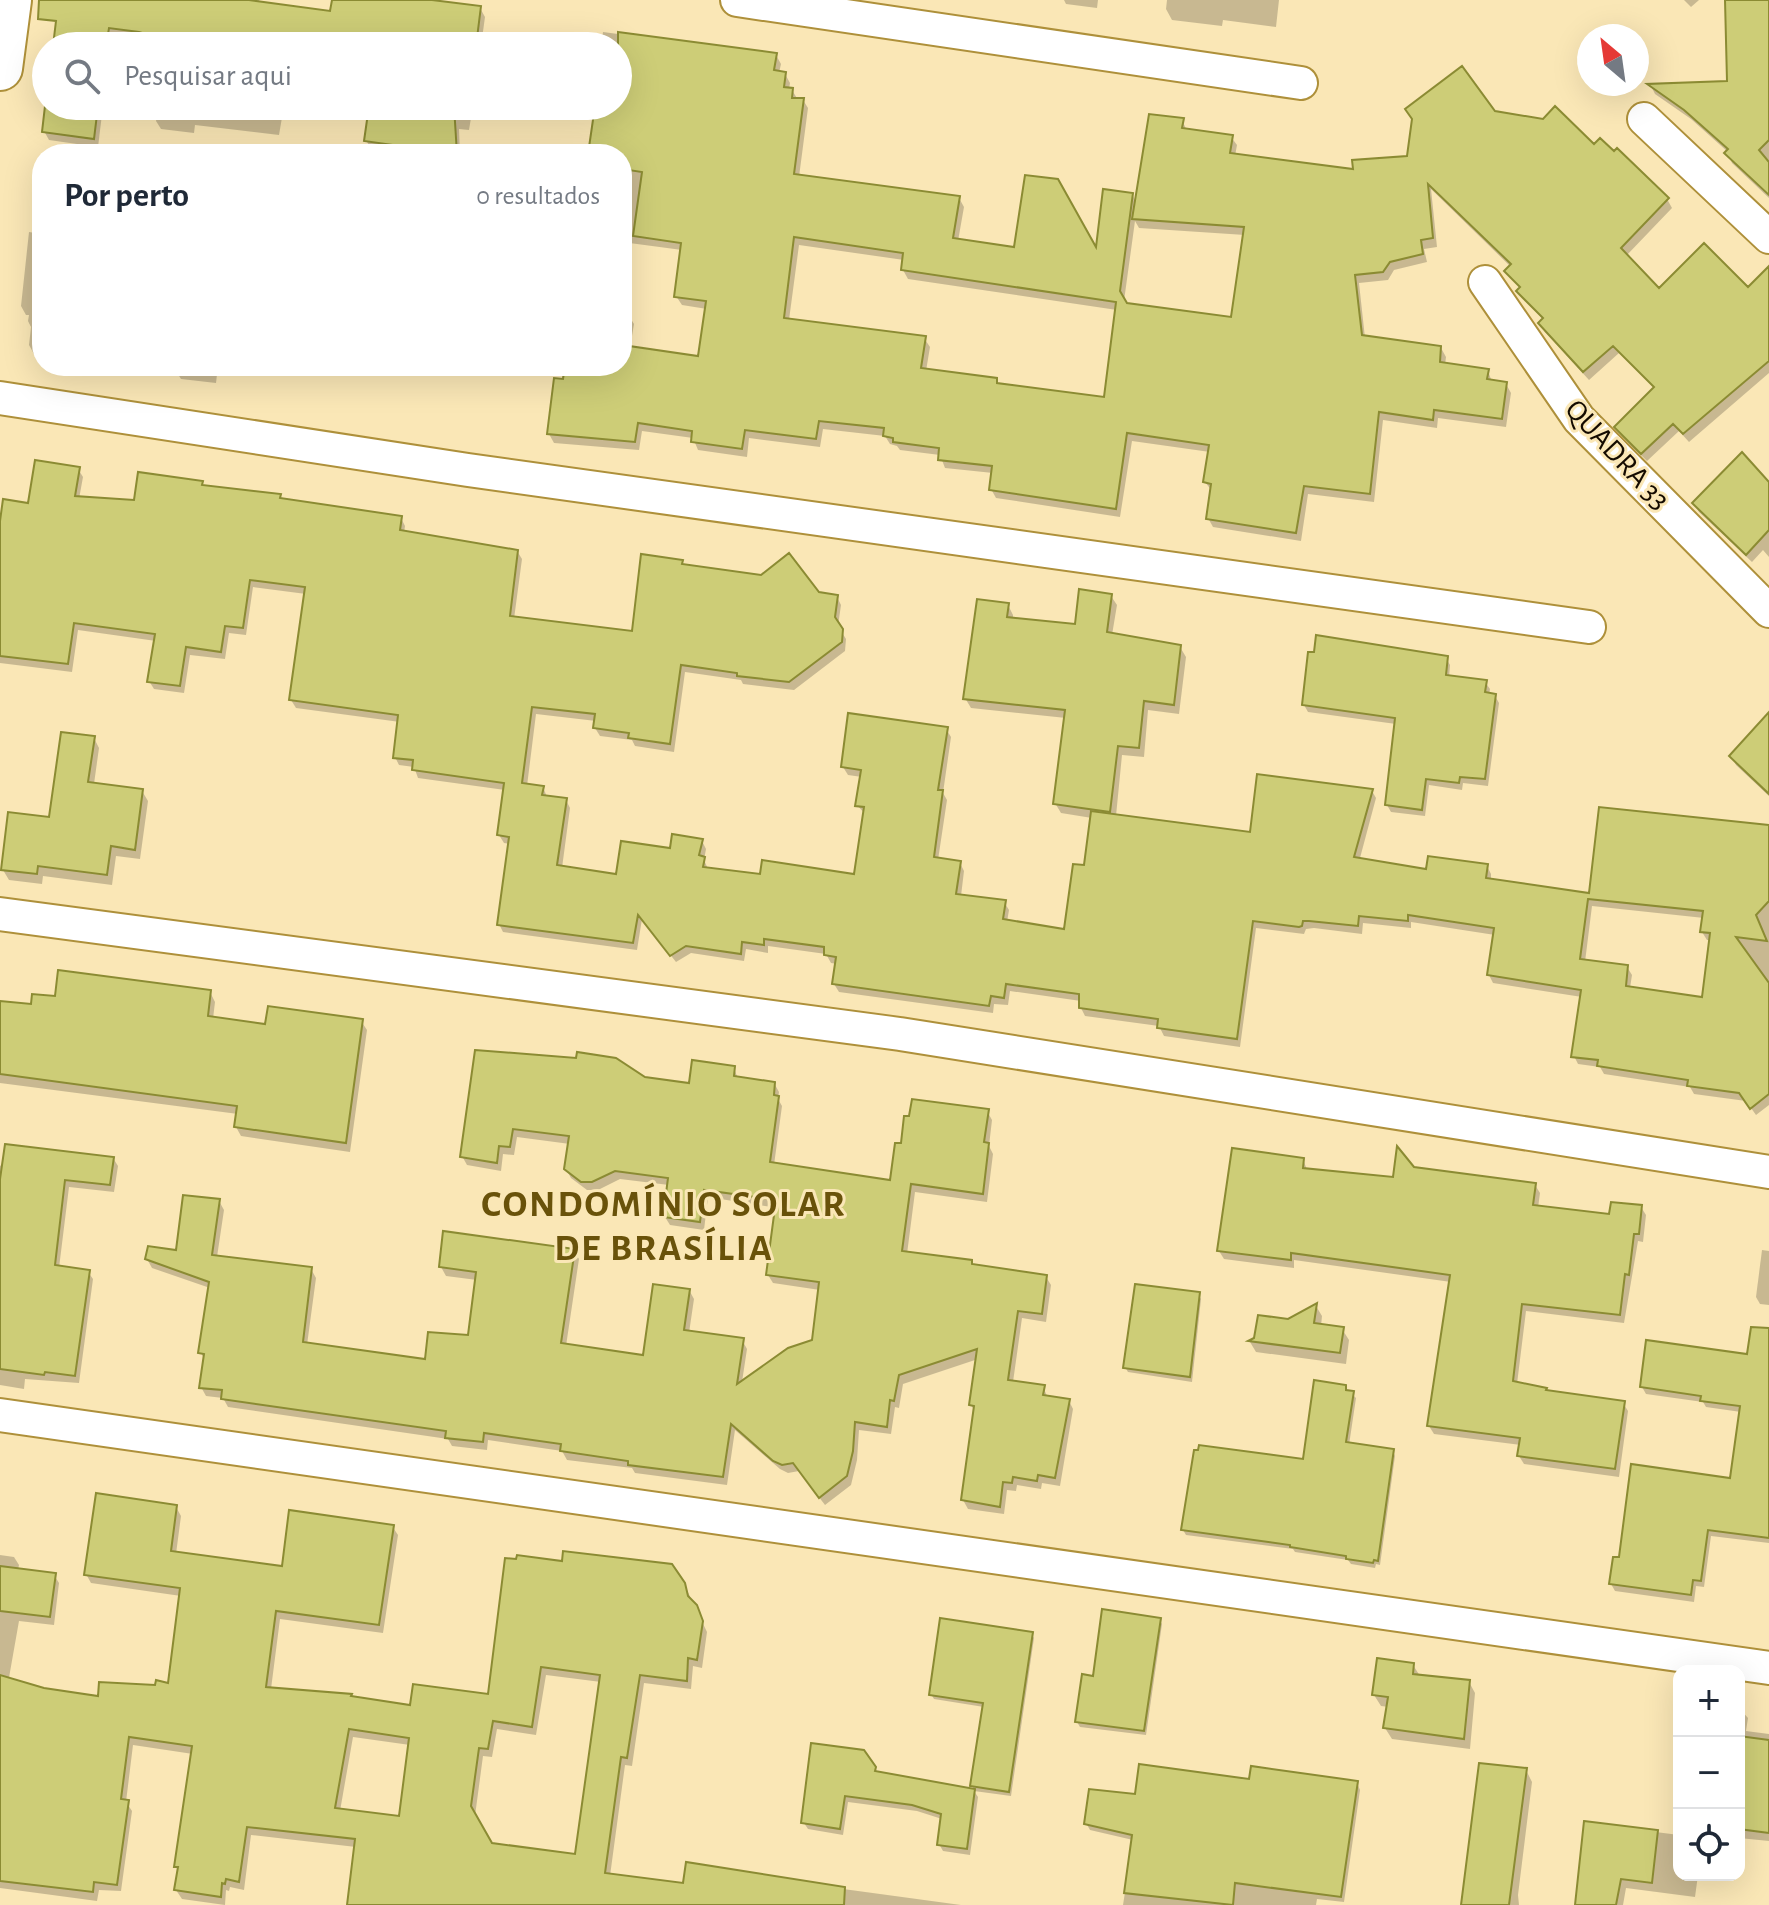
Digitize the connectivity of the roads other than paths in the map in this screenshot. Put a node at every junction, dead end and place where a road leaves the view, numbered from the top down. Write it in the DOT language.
graph roads {
  1 [pos="9,0"];
  2 [pos="737,0"];
  3 [pos="0,68"];
  4 [pos="1301,83"];
  5 [pos="1644,119"];
  6 [pos="1769,237"];
  7 [pos="1485,282"];
  8 [pos="0,398"];
  9 [pos="1769,611"];
  10 [pos="1589,627"];
  11 [pos="0,914"];
  12 [pos="1769,1172"];
  13 [pos="0,1415"];
  14 [pos="1769,1668"];
  1 -- 3 [label="street"];
  2 -- 4 [label="street"];
  5 -- 6 [label="street"];
  7 -- 9 [label="street, QUADRA 33"];
  8 -- 10 [label="street"];
  11 -- 12 [label="street"];
  13 -- 14 [label="street"];
}
